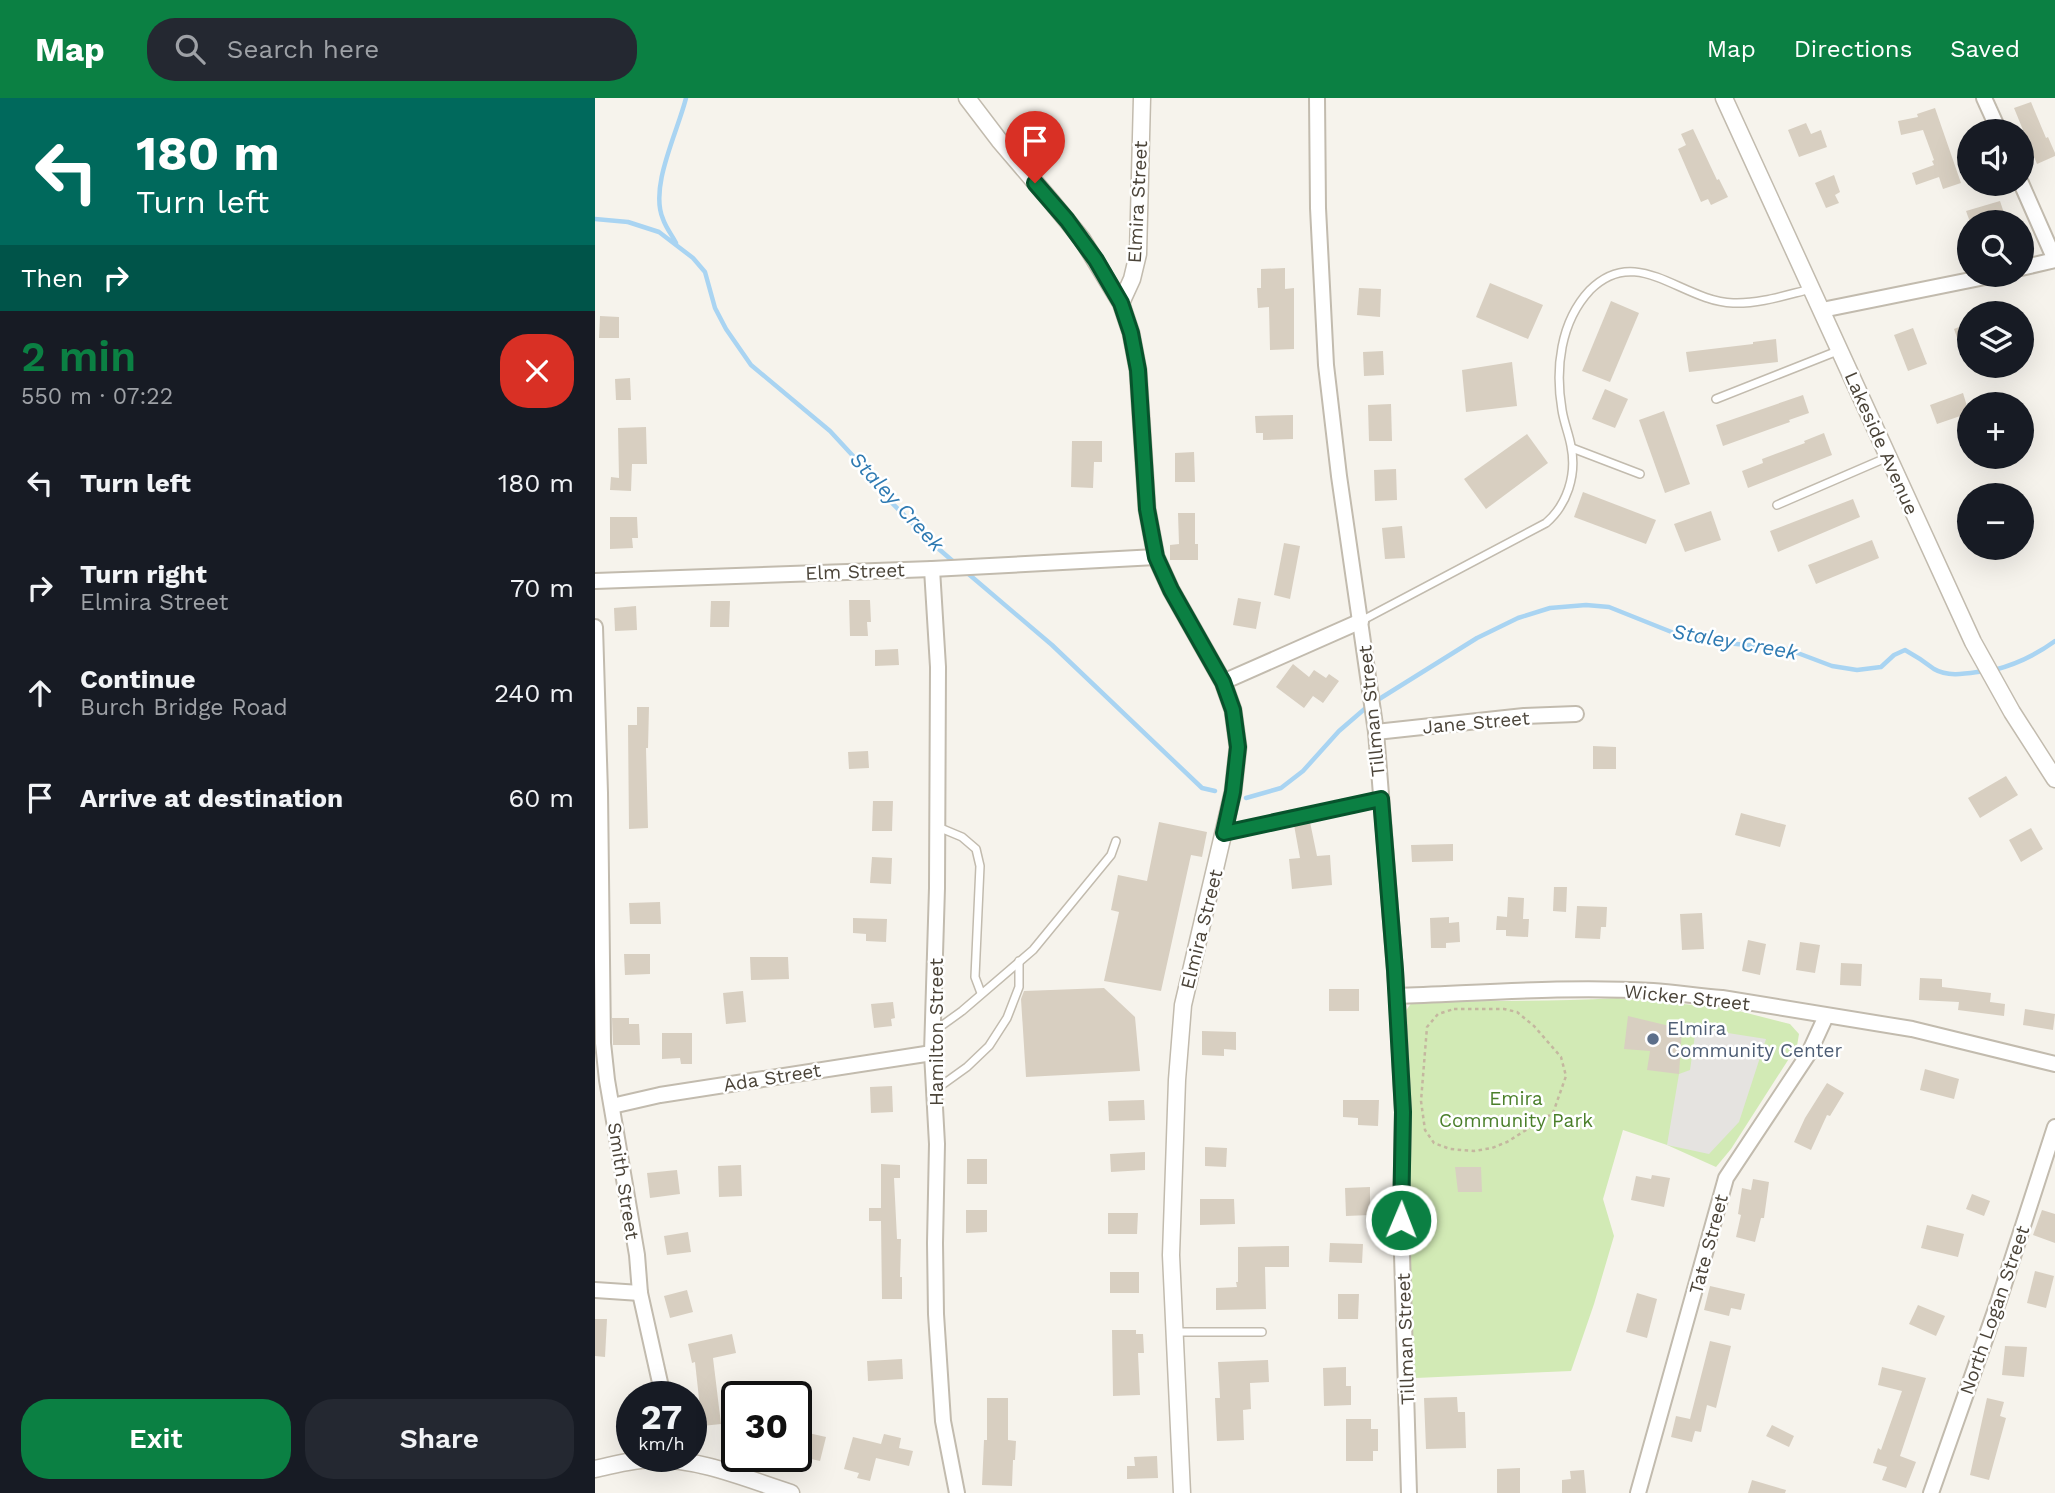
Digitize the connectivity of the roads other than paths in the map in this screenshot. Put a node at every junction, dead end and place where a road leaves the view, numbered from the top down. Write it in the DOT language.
graph roads {
  1 [pos="967,98"];
  2 [pos="1142,98"];
  3 [pos="1317,98"];
  4 [pos="1724,98"];
  5 [pos="1984,98"];
  6 [pos="1994,119"];
  7 [pos="2027,196"];
  8 [pos="2055,260"];
  9 [pos="2034,265"];
  10 [pos="1957,283"];
  11 [pos="1812,289"];
  12 [pos="1121,303"];
  13 [pos="1822,310"];
  14 [pos="1840,350"];
  15 [pos="1716,399"];
  16 [pos="1572,449"];
  17 [pos="1889,457"];
  18 [pos="1640,474"];
  19 [pos="1777,505"];
  20 [pos="1156,557"];
  21 [pos="932,569"];
  22 [pos="595,581"];
  23 [pos="1361,621"];
  24 [pos="595,627"];
  25 [pos="1223,682"];
  26 [pos="1576,714"];
  27 [pos="1376,732"];
  28 [pos="2055,779"];
  29 [pos="1381,799"];
  30 [pos="937,827"];
  31 [pos="1224,833"];
  32 [pos="1115,841"];
  33 [pos="1019,961"];
  34 [pos="981,993"];
  35 [pos="1397,996"];
  36 [pos="1826,1016"];
  37 [pos="933,1032"];
  38 [pos="932,1053"];
  39 [pos="2055,1064"];
  40 [pos="934,1091"];
  41 [pos="612,1106"];
  42 [pos="2055,1127"];
  43 [pos="595,1290"];
  44 [pos="641,1293"];
  45 [pos="1174,1332"];
  46 [pos="1262,1332"];
  47 [pos="660,1381"];
  48 [pos="616,1465"];
  49 [pos="707,1466"];
  50 [pos="595,1469"];
  51 [pos="771,1490"];
  52 [pos="791,1493"];
  53 [pos="957,1493"];
  54 [pos="1182,1493"];
  55 [pos="1409,1493"];
  56 [pos="1638,1493"];
  57 [pos="1931,1493"];
  1 -- 12 [label="street"];
  2 -- 12 [label="street, Elmira Street"];
  3 -- 23 [label="street, Tillman Street"];
  4 -- 11 [label="street, Lakeside Avenue"];
  5 -- 6 [label="street"];
  7 -- 8 [label="street"];
  8 -- 9 [label="street"];
  10 -- 13 [label="street"];
  11 -- 13 [label="street, Lakeside Avenue"];
  11 -- 16 [label="lane"];
  12 -- 20 [label="street, Elmira Street"];
  13 -- 14 [label="street, Lakeside Avenue"];
  14 -- 15 [label="lane"];
  14 -- 17 [label="street, Lakeside Avenue"];
  16 -- 18 [label="lane"];
  16 -- 23 [label="lane"];
  17 -- 19 [label="lane"];
  17 -- 28 [label="street, Lakeside Avenue"];
  20 -- 21 [label="street, Elm Street"];
  20 -- 25 [label="street, Elmira Street"];
  21 -- 22 [label="street, Elm Street"];
  21 -- 30 [label="street, Hamilton Street"];
  23 -- 25 [label="street"];
  23 -- 27 [label="street, Tillman Street"];
  24 -- 41 [label="street, Smith Street"];
  25 -- 31 [label="street, Elmira Street"];
  26 -- 27 [label="street, Jane Street"];
  27 -- 29 [label="street, Tillman Street"];
  29 -- 31 [label="lane"];
  29 -- 35 [label="street, Tillman Street"];
  30 -- 34 [label="lane"];
  30 -- 37 [label="street, Hamilton Street"];
  31 -- 45 [label="street, Elmira Street"];
  32 -- 33 [label="lane"];
  33 -- 34 [label="lane"];
  33 -- 40 [label="lane"];
  34 -- 37 [label="lane"];
  35 -- 36 [label="street, Wicker Street"];
  35 -- 55 [label="street, Tillman Street"];
  36 -- 39 [label="street, Wicker Street"];
  36 -- 56 [label="street, Tate Street"];
  37 -- 38 [label="street, Hamilton Street"];
  38 -- 40 [label="street, Hamilton Street"];
  38 -- 41 [label="street, Ada Street"];
  40 -- 53 [label="street, Hamilton Street"];
  41 -- 44 [label="street, Smith Street"];
  42 -- 57 [label="street, North Logan Street"];
  43 -- 44 [label="street"];
  44 -- 47 [label="street, Smith Street"];
  45 -- 46 [label="lane"];
  45 -- 54 [label="street, Elmira Street"];
  48 -- 50 [label="street"];
  49 -- 51 [label="street"];
  51 -- 52 [label="street"];
}
